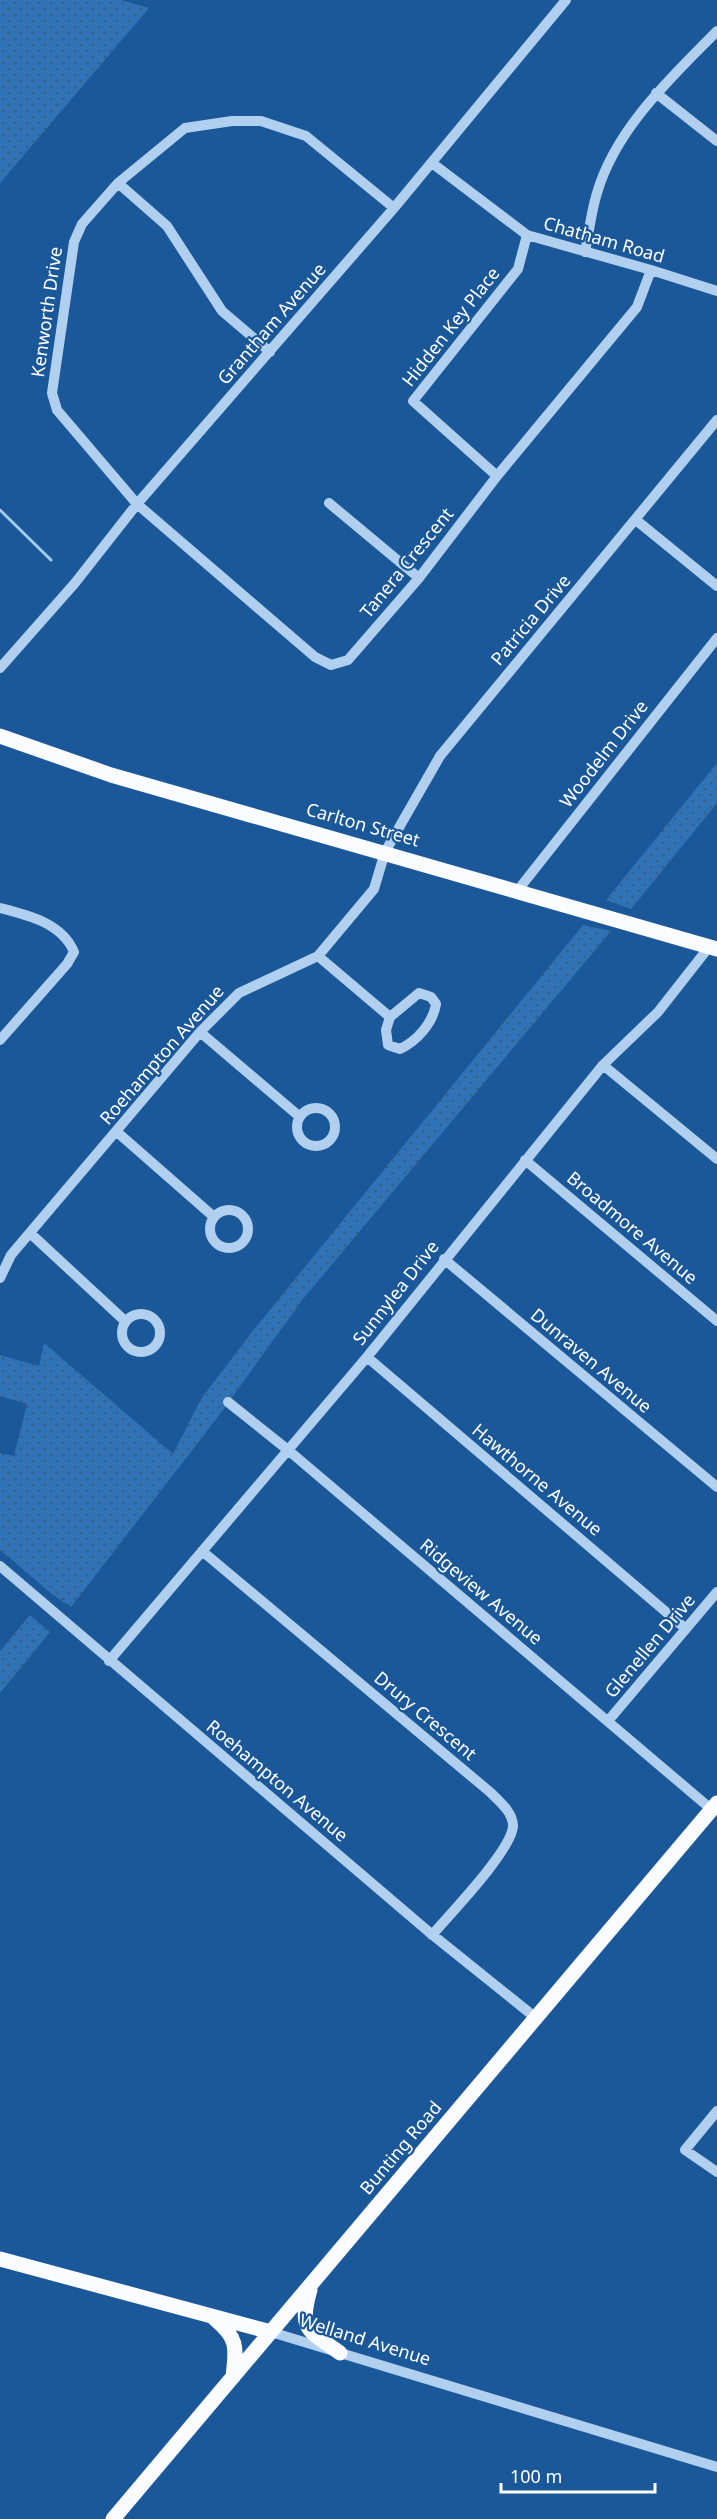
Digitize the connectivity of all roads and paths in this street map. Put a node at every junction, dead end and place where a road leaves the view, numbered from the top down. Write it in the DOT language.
graph roads {
  1 [pos="566,0"];
  2 [pos="717,31"];
  3 [pos="656,93"];
  4 [pos="717,141"];
  5 [pos="432,163"];
  6 [pos="118,183"];
  7 [pos="394,208"];
  8 [pos="527,235"];
  9 [pos="585,252"];
  10 [pos="651,270"];
  11 [pos="717,291"];
  12 [pos="270,352"];
  13 [pos="717,420"];
  14 [pos="497,476"];
  15 [pos="329,503"];
  16 [pos="136,504"];
  17 [pos="636,520"];
  18 [pos="418,578"];
  19 [pos="717,586"];
  20 [pos="717,638"];
  21 [pos="0,668"];
  22 [pos="0,736"];
  23 [pos="385,852"];
  24 [pos="518,890"];
  25 [pos="0,908"];
  26 [pos="713,948"];
  27 [pos="318,956"];
  28 [pos="390,1017"];
  29 [pos="200,1032"];
  30 [pos="0,1040"];
  31 [pos="603,1065"];
  32 [pos="300,1117"];
  33 [pos="117,1132"];
  34 [pos="717,1159"];
  35 [pos="525,1160"];
  36 [pos="214,1217"];
  37 [pos="30,1233"];
  38 [pos="444,1259"];
  39 [pos="0,1278"];
  40 [pos="125,1321"];
  41 [pos="717,1321"];
  42 [pos="367,1357"];
  43 [pos="228,1402"];
  44 [pos="288,1450"];
  45 [pos="717,1487"];
  46 [pos="202,1551"];
  47 [pos="0,1566"];
  48 [pos="717,1592"];
  49 [pos="686,1629"];
  50 [pos="109,1661"];
  51 [pos="608,1721"];
  52 [pos="714,1806"];
  53 [pos="432,1935"];
  54 [pos="536,2018"];
  55 [pos="717,2111"];
  56 [pos="717,2172"];
  57 [pos="0,2259"];
  58 [pos="311,2285"];
  59 [pos="210,2315"];
  60 [pos="271,2332"];
  61 [pos="340,2353"];
  62 [pos="233,2378"];
  63 [pos="717,2467"];
  64 [pos="113,2519"];
  1 -- 5 [label="street, Grantham Avenue"];
  2 -- 3 [label="street"];
  3 -- 4 [label="street"];
  3 -- 9 [label="street"];
  5 -- 7 [label="street, Grantham Avenue"];
  5 -- 8 [label="street, Chatham Road"];
  6 -- 7 [label="street, Kenworth Drive"];
  6 -- 12 [label="street"];
  6 -- 16 [label="street, Kenworth Drive"];
  7 -- 12 [label="street, Grantham Avenue"];
  8 -- 9 [label="street, Chatham Road"];
  8 -- 14 [label="street, Hidden Key Place"];
  9 -- 10 [label="street, Chatham Road"];
  10 -- 11 [label="street, Chatham Road"];
  10 -- 14 [label="street, Tanera Crescent"];
  12 -- 16 [label="street, Grantham Avenue"];
  13 -- 17 [label="street, Patricia Drive"];
  14 -- 18 [label="street, Tanera Crescent"];
  15 -- 18 [label="street"];
  16 -- 18 [label="street, Tanera Crescent"];
  16 -- 21 [label="street, Grantham Avenue"];
  17 -- 19 [label="street"];
  17 -- 23 [label="street, Patricia Drive"];
  20 -- 24 [label="street, Woodelm Drive"];
  22 -- 23 [label="main road, Carlton Street"];
  23 -- 24 [label="main road, Carlton Street"];
  23 -- 27 [label="street, Roehampton Avenue"];
  24 -- 26 [label="main road, Carlton Street"];
  25 -- 30 [label="street"];
  26 -- 31 [label="street, Sunnylea Drive"];
  27 -- 28 [label="street"];
  27 -- 29 [label="street, Roehampton Avenue"];
  28 -- 28 [label="street"];
  29 -- 32 [label="street"];
  29 -- 33 [label="street, Roehampton Avenue"];
  31 -- 34 [label="street"];
  31 -- 35 [label="street, Sunnylea Drive"];
  33 -- 36 [label="street"];
  33 -- 37 [label="street, Roehampton Avenue"];
  35 -- 38 [label="street, Sunnylea Drive"];
  35 -- 41 [label="street, Broadmore Avenue"];
  37 -- 39 [label="street, Roehampton Avenue"];
  37 -- 40 [label="street"];
  38 -- 42 [label="street, Sunnylea Drive"];
  38 -- 45 [label="street, Dunraven Avenue"];
  42 -- 44 [label="street, Sunnylea Drive"];
  42 -- 49 [label="street, Hawthorne Avenue"];
  43 -- 44 [label="street, Ridgeview Avenue"];
  44 -- 46 [label="street, Sunnylea Drive"];
  44 -- 51 [label="street, Ridgeview Avenue"];
  46 -- 50 [label="street, Sunnylea Drive"];
  46 -- 53 [label="street, Drury Crescent"];
  47 -- 50 [label="street, Roehampton Avenue"];
  48 -- 49 [label="street, Glenellen Drive"];
  49 -- 51 [label="street, Glenellen Drive"];
  50 -- 53 [label="street, Roehampton Avenue"];
  51 -- 52 [label="street, Ridgeview Avenue"];
  52 -- 54 [label="main road, Bunting Road"];
  53 -- 54 [label="street, Roehampton Avenue"];
  54 -- 58 [label="main road, Bunting Road"];
  55 -- 56 [label="street"];
  57 -- 59 [label="main road, Welland Avenue"];
  58 -- 60 [label="main road, Bunting Road"];
  58 -- 61 [label="main road"];
  59 -- 60 [label="main road, Welland Avenue"];
  59 -- 62 [label="main road"];
  60 -- 61 [label="street, Welland Avenue"];
  60 -- 62 [label="main road, Bunting Road"];
  61 -- 63 [label="street, Welland Avenue"];
  62 -- 64 [label="main road, Bunting Road"];
}
